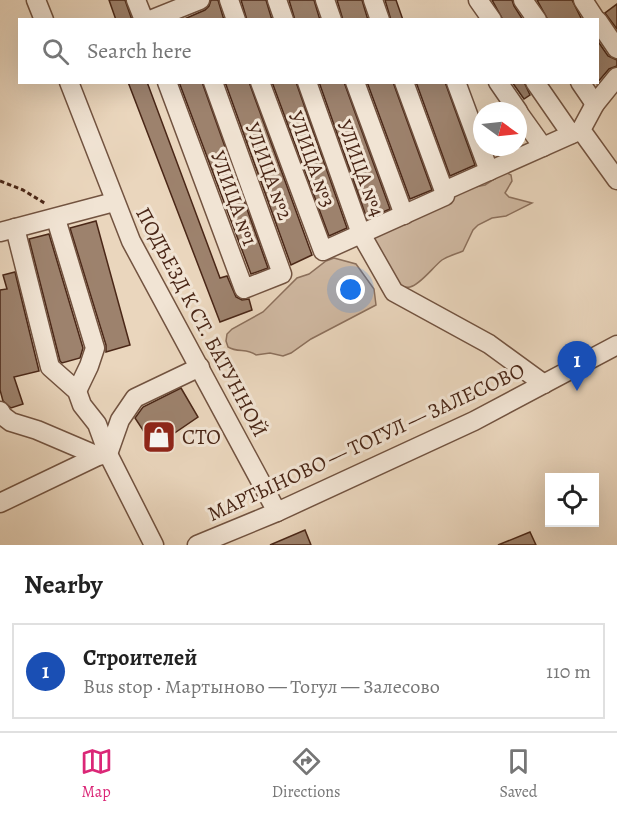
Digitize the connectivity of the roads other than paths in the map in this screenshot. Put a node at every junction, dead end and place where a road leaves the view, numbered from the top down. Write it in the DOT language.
graph roads {
  1 [pos="36,0"];
  2 [pos="136,0"];
  3 [pos="229,0"];
  4 [pos="278,0"];
  5 [pos="325,0"];
  6 [pos="373,0"];
  7 [pos="478,0"];
  8 [pos="523,0"];
  9 [pos="583,0"];
  10 [pos="189,6"];
  11 [pos="43,18"];
  12 [pos="143,18"];
  13 [pos="156,18"];
  14 [pos="236,18"];
  15 [pos="283,18"];
  16 [pos="331,18"];
  17 [pos="379,18"];
  18 [pos="491,18"];
  19 [pos="536,18"];
  20 [pos="596,18"];
  21 [pos="599,23"];
  22 [pos="617,49"];
  23 [pos="617,77"];
  24 [pos="70,84"];
  25 [pos="168,84"];
  26 [pos="214,84"];
  27 [pos="261,84"];
  28 [pos="308,84"];
  29 [pos="356,84"];
  30 [pos="405,84"];
  31 [pos="457,84"];
  32 [pos="499,84"];
  33 [pos="537,84"];
  34 [pos="581,84"];
  35 [pos="512,102"];
  36 [pos="595,104"];
  37 [pos="527,124"];
  38 [pos="576,132"];
  39 [pos="543,147"];
  40 [pos="489,171"];
  41 [pos="617,180"];
  42 [pos="444,191"];
  43 [pos="114,202"];
  44 [pos="404,215"];
  45 [pos="56,219"];
  46 [pos="8,230"];
  47 [pos="361,234"];
  48 [pos="282,274"];
  49 [pos="617,345"];
  50 [pos="200,367"];
  51 [pos="544,384"];
  52 [pos="77,391"];
  53 [pos="0,411"];
  54 [pos="103,455"];
  55 [pos="0,503"];
  56 [pos="277,512"];
  57 [pos="154,545"];
  58 [pos="197,545"];
  1 -- 11 [label="street"];
  2 -- 12 [label="street"];
  3 -- 14 [label="street"];
  4 -- 15 [label="street"];
  5 -- 16 [label="street"];
  6 -- 17 [label="street"];
  7 -- 18 [label="street"];
  8 -- 19 [label="street"];
  9 -- 20 [label="street"];
  10 -- 13 [label="street"];
  21 -- 22 [label="street"];
  23 -- 36 [label="street"];
  24 -- 43 [label="street, ПОДЪЕЗД К СТ. БАТУННОЙ"];
  25 -- 48 [label="street, УЛИЦА №1"];
  26 -- 48 [label="street, УЛИЦА №2"];
  27 -- 47 [label="street, УЛИЦА №3"];
  28 -- 47 [label="street, УЛИЦА №4"];
  29 -- 44 [label="street"];
  30 -- 42 [label="street"];
  31 -- 40 [label="street"];
  32 -- 35 [label="street"];
  33 -- 38 [label="street"];
  34 -- 36 [label="street"];
  36 -- 38 [label="street"];
  37 -- 39 [label="street"];
  38 -- 39 [label="street"];
  38 -- 41 [label="street"];
  39 -- 40 [label="street"];
  40 -- 42 [label="street"];
  42 -- 44 [label="street"];
  43 -- 45 [label="street"];
  43 -- 50 [label="street, ПОДЪЕЗД К СТ. БАТУННОЙ"];
  44 -- 47 [label="street"];
  45 -- 46 [label="street"];
  45 -- 52 [label="street"];
  46 -- 52 [label="street"];
  47 -- 51 [label="street, УЛИЦА №4"];
  49 -- 51 [label="street, МАРТЫНОВО — ТОГУЛ — ЗАЛЕСОВО"];
  50 -- 54 [label="street"];
  50 -- 56 [label="street, ПОДЪЕЗД К СТ. БАТУННОЙ"];
  51 -- 56 [label="street, МАРТЫНОВО — ТОГУЛ — ЗАЛЕСОВО"];
  52 -- 54 [label="street"];
  53 -- 54 [label="street"];
  54 -- 55 [label="street"];
  54 -- 57 [label="street"];
  56 -- 58 [label="street, МАРТЫНОВО — ТОГУЛ — ЗАЛЕСОВО"];
}
